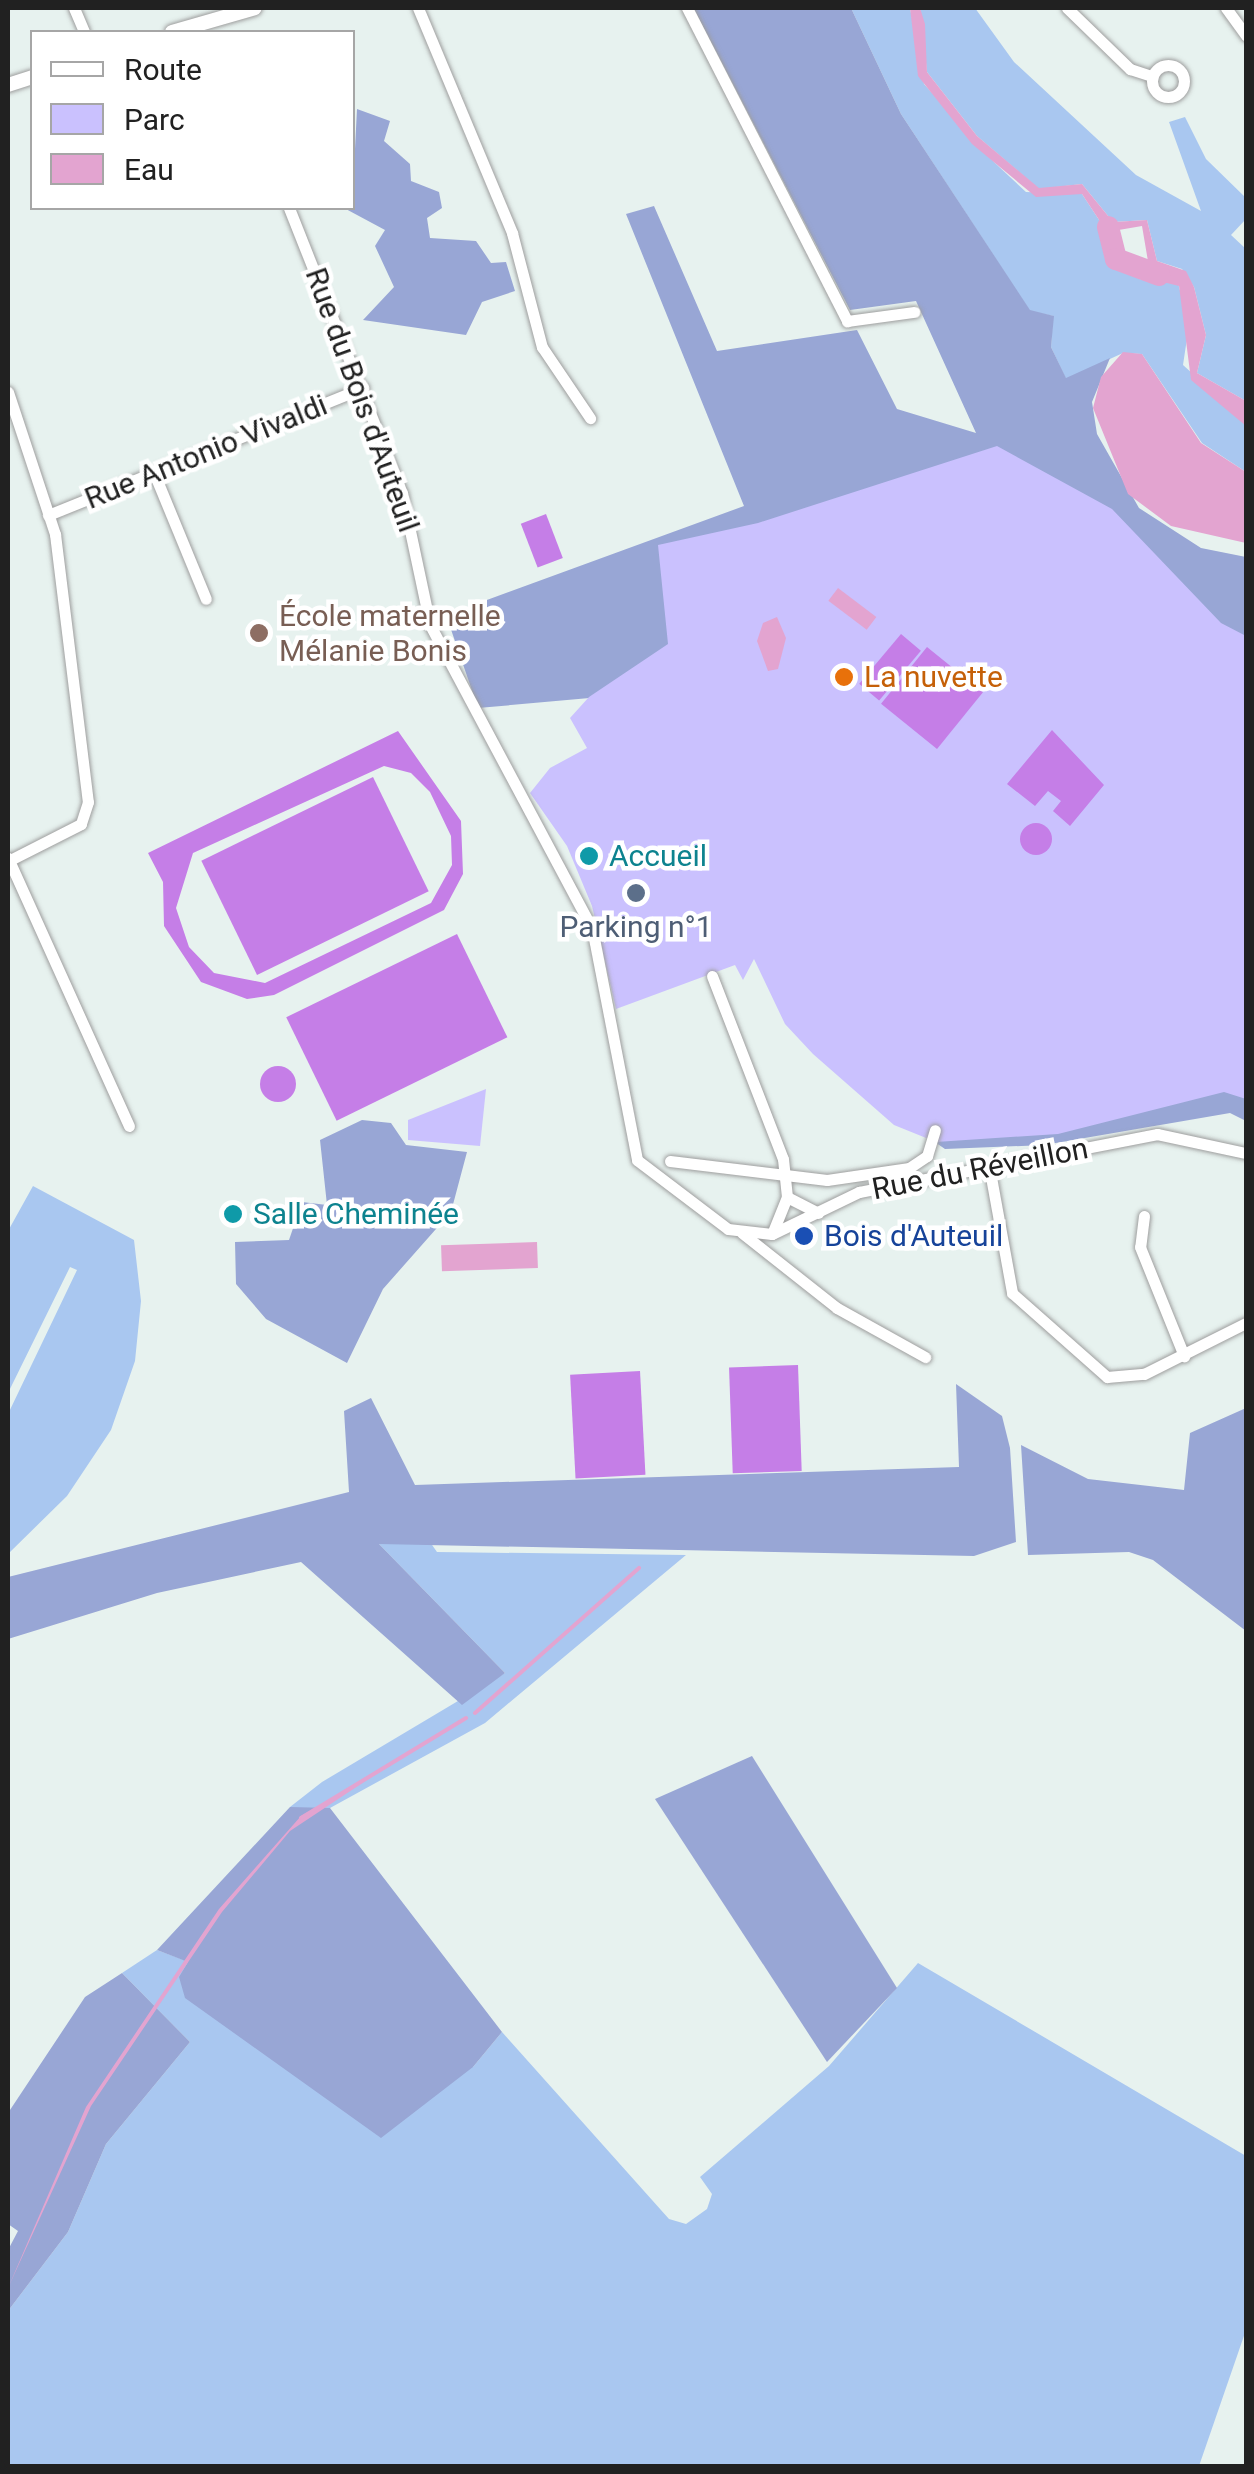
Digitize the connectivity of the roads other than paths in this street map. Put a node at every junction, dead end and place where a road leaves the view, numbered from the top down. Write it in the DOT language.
graph roads {
  1 [pos="255,8"];
  2 [pos="418,8"];
  3 [pos="687,8"];
  4 [pos="1068,8"];
  5 [pos="1226,8"];
  6 [pos="231,13"];
  7 [pos="178,30"];
  8 [pos="1246,36"];
  9 [pos="1152,76"];
  10 [pos="290,210"];
  11 [pos="914,312"];
  12 [pos="364,388"];
  13 [pos="8,392"];
  14 [pos="590,418"];
  15 [pos="154,472"];
  16 [pos="48,516"];
  17 [pos="206,599"];
  18 [pos="8,860"];
  19 [pos="712,976"];
  20 [pos="129,1126"];
  21 [pos="934,1130"];
  22 [pos="630,1150"];
  23 [pos="1246,1153"];
  24 [pos="670,1161"];
  25 [pos="989,1166"];
  26 [pos="787,1176"];
  27 [pos="787,1197"];
  28 [pos="818,1213"];
  29 [pos="1144,1216"];
  30 [pos="742,1233"];
  31 [pos="772,1234"];
  32 [pos="1246,1323"];
  33 [pos="925,1356"];
  34 [pos="1184,1356"];
  1 -- 6 [label="street"];
  2 -- 14 [label="street"];
  3 -- 11 [label="street"];
  4 -- 9 [label="street"];
  5 -- 8 [label="street"];
  6 -- 7 [label="street"];
  10 -- 12 [label="street, Rue du Bois d'Auteuil"];
  12 -- 15 [label="street, Rue Antonio Vivaldi"];
  12 -- 22 [label="street, Rue du Bois d'Auteuil"];
  13 -- 16 [label="street"];
  15 -- 16 [label="street, Rue Antonio Vivaldi"];
  15 -- 17 [label="street"];
  16 -- 18 [label="street"];
  18 -- 20 [label="street"];
  19 -- 26 [label="street"];
  21 -- 26 [label="street"];
  22 -- 30 [label="street, Rue du Réveillon"];
  23 -- 25 [label="street, Rue du Réveillon"];
  24 -- 26 [label="street"];
  25 -- 28 [label="street, Rue du Réveillon"];
  25 -- 34 [label="street"];
  26 -- 27 [label="street"];
  27 -- 28 [label="street"];
  27 -- 31 [label="street"];
  28 -- 31 [label="street, Rue du Réveillon"];
  29 -- 34 [label="street"];
  30 -- 31 [label="street, Rue du Réveillon"];
  30 -- 33 [label="street"];
  32 -- 34 [label="street"];
}
